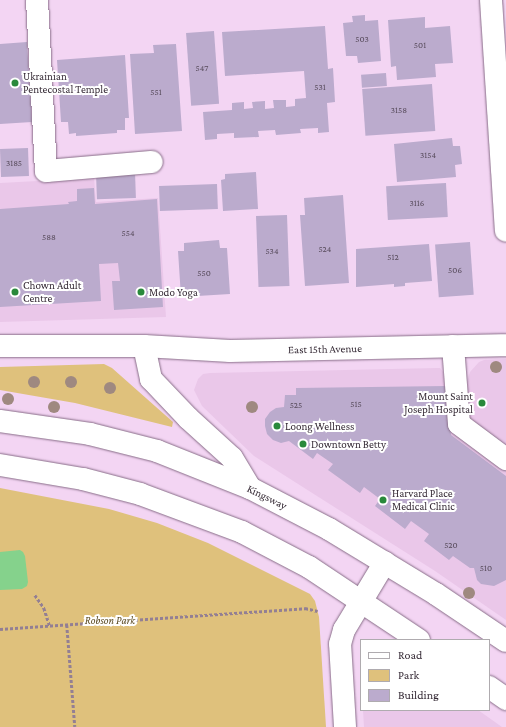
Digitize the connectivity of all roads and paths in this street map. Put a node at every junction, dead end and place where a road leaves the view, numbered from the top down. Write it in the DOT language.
graph roads {
  1 [pos="37,0"];
  2 [pos="491,0"];
  3 [pos="152,162"];
  4 [pos="504,164"];
  5 [pos="506,232"];
  6 [pos="506,344"];
  7 [pos="0,346"];
  8 [pos="144,346"];
  9 [pos="453,346"];
  10 [pos="0,421"];
  11 [pos="502,450"];
  12 [pos="0,465"];
  13 [pos="250,488"];
  14 [pos="385,562"];
  15 [pos="35,595"];
  16 [pos="361,602"];
  17 [pos="318,611"];
  18 [pos="67,625"];
  19 [pos="50,626"];
  20 [pos="0,629"];
  21 [pos="416,639"];
  22 [pos="506,641"];
  23 [pos="490,688"];
  24 [pos="506,699"];
  25 [pos="75,727"];
  26 [pos="345,727"];
  1 -- 3 [label="street"];
  2 -- 4 [label="street"];
  4 -- 5 [label="street"];
  6 -- 9 [label="street, East 15th Avenue"];
  7 -- 8 [label="street, East 15th Avenue"];
  8 -- 9 [label="street, East 15th Avenue"];
  8 -- 13 [label="street"];
  9 -- 11 [label="street"];
  10 -- 13 [label="street, Kingsway"];
  12 -- 16 [label="street"];
  13 -- 14 [label="street, Kingsway"];
  14 -- 16 [label="street"];
  14 -- 22 [label="street, Kingsway"];
  15 -- 19 [label="path"];
  16 -- 21 [label="street"];
  16 -- 26 [label="street"];
  17 -- 18 [label="path"];
  18 -- 19 [label="path"];
  18 -- 25 [label="path"];
  19 -- 20 [label="path"];
  23 -- 24 [label="street"];
}
